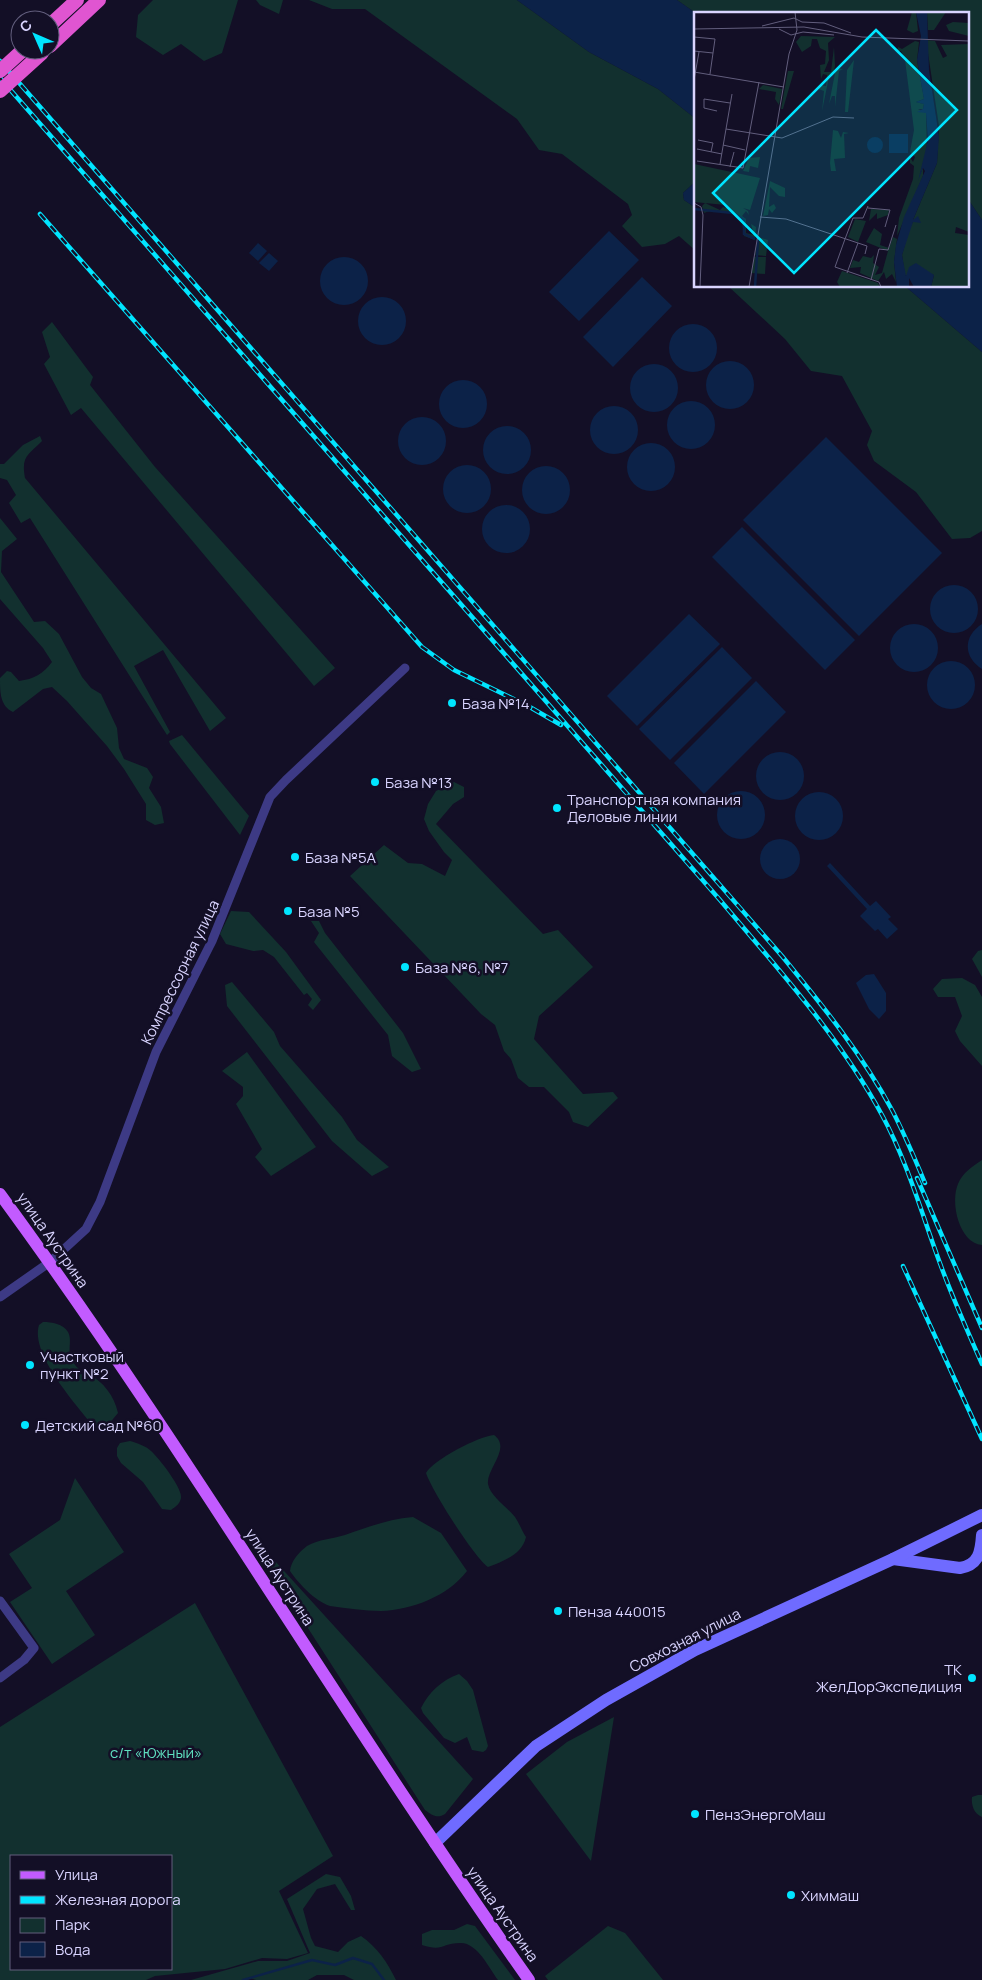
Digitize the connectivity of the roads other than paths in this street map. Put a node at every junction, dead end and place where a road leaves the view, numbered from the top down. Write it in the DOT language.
graph roads {
  1 [pos="77,0"];
  2 [pos="99,0"];
  3 [pos="60,16"];
  4 [pos="60,37"];
  5 [pos="13,60"];
  6 [pos="35,60"];
  7 [pos="0,71"];
  8 [pos="0,91"];
  9 [pos="404,668"];
  10 [pos="0,1194"];
  11 [pos="50,1262"];
  12 [pos="0,1297"];
  13 [pos="982,1515"];
  14 [pos="959,1527"];
  15 [pos="982,1535"];
  16 [pos="981,1543"];
  17 [pos="893,1559"];
  18 [pos="0,1601"];
  19 [pos="0,1678"];
  20 [pos="435,1843"];
  21 [pos="529,1980"];
  1 -- 3 [label="highway"];
  2 -- 4 [label="highway"];
  5 -- 7 [label="highway, bridge"];
  6 -- 8 [label="highway, bridge"];
  9 -- 11 [label="street, Компрессорная улица"];
  10 -- 11 [label="main road, улица Аустрина"];
  11 -- 12 [label="street, Компрессорная улица"];
  11 -- 20 [label="main road, улица Аустрина"];
  13 -- 14 [label="main road, Совхозная улица"];
  14 -- 16 [label="main road"];
  14 -- 17 [label="main road, Совхозная улица"];
  15 -- 16 [label="main road"];
  16 -- 17 [label="main road"];
  17 -- 20 [label="main road, Совхозная улица"];
  18 -- 19 [label="street"];
  20 -- 21 [label="main road, улица Аустрина"];
}
